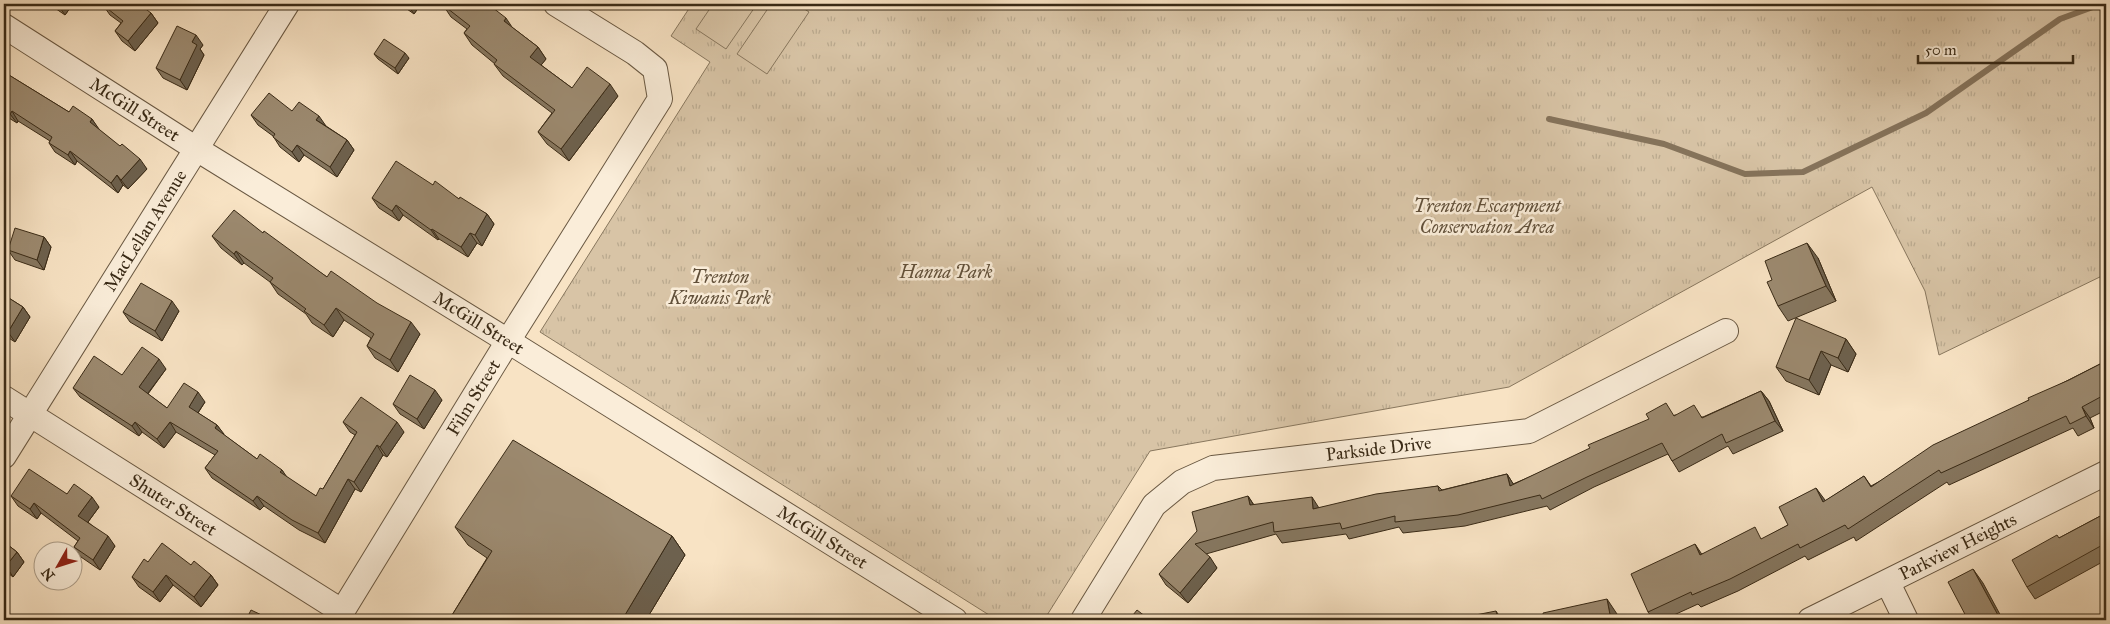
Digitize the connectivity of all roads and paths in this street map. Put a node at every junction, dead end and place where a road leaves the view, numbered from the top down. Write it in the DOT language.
graph roads {
  1 [pos="287,4"];
  2 [pos="556,4"];
  3 [pos="4,26"];
  4 [pos="195,148"];
  5 [pos="1726,331"];
  6 [pos="508,341"];
  7 [pos="4,398"];
  8 [pos="30,414"];
  9 [pos="4,456"];
  10 [pos="2106,473"];
  11 [pos="1888,583"];
  12 [pos="340,616"];
  13 [pos="955,620"];
  14 [pos="1082,620"];
  15 [pos="1810,620"];
  16 [pos="1906,620"];
  1 -- 4 [label="street, MacLellan Avenue"];
  2 -- 6 [label="street, Film Street"];
  3 -- 4 [label="street, McGill Street"];
  4 -- 6 [label="street, McGill Street"];
  4 -- 8 [label="street, MacLellan Avenue"];
  5 -- 14 [label="street, Parkside Drive"];
  6 -- 12 [label="street, Film Street"];
  6 -- 13 [label="street, McGill Street"];
  7 -- 8 [label="street, Shuter Street"];
  8 -- 9 [label="street, MacLellan Avenue"];
  8 -- 12 [label="street, Shuter Street"];
  10 -- 11 [label="street, Parkview Heights"];
  11 -- 15 [label="street, Parkview Heights"];
  11 -- 16 [label="street"];
}
